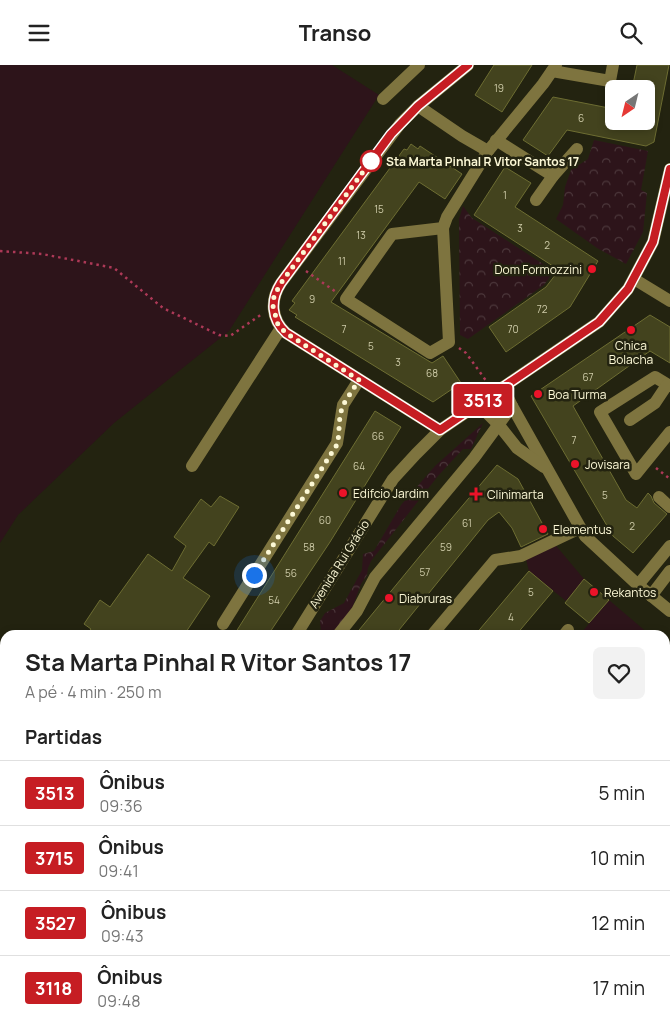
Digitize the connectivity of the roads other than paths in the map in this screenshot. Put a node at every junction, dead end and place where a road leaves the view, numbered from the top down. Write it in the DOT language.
graph roads {
  1 [pos="419,65"];
  2 [pos="468,65"];
  3 [pos="613,65"];
  4 [pos="554,68"];
  5 [pos="383,99"];
  6 [pos="418,106"];
  7 [pos="496,140"];
  8 [pos="577,149"];
  9 [pos="488,151"];
  10 [pos="670,169"];
  11 [pos="552,176"];
  12 [pos="536,200"];
  13 [pos="443,227"];
  14 [pos="634,279"];
  15 [pos="670,301"];
  16 [pos="280,328"];
  17 [pos="359,380"];
  18 [pos="668,385"];
  19 [pos="498,390"];
  20 [pos="478,404"];
  21 [pos="512,406"];
  22 [pos="630,420"];
  23 [pos="498,424"];
  24 [pos="440,430"];
  25 [pos="670,432"];
  26 [pos="192,466"];
  27 [pos="548,470"];
  28 [pos="659,497"];
  29 [pos="670,507"];
  30 [pos="580,528"];
  31 [pos="670,546"];
  32 [pos="670,571"];
  33 [pos="638,585"];
  34 [pos="651,596"];
  35 [pos="670,611"];
  36 [pos="223,624"];
  37 [pos="301,630"];
  38 [pos="342,630"];
  39 [pos="436,630"];
  1 -- 5 [label="street"];
  2 -- 6 [label="street"];
  3 -- 4 [label="street"];
  4 -- 7 [label="street"];
  6 -- 9 [label="street"];
  6 -- 16 [label="street"];
  7 -- 9 [label="street"];
  7 -- 11 [label="street"];
  8 -- 11 [label="street"];
  9 -- 13 [label="street"];
  10 -- 14 [label="street, Avenida Rui Grácio"];
  11 -- 12 [label="street"];
  13 -- 13 [label="street"];
  14 -- 15 [label="street"];
  14 -- 19 [label="street, Avenida Rui Grácio"];
  16 -- 17 [label="street"];
  16 -- 26 [label="street"];
  17 -- 24 [label="street"];
  17 -- 36 [label="street"];
  18 -- 22 [label="street"];
  18 -- 25 [label="street"];
  19 -- 20 [label="street, Avenida Rui Grácio"];
  19 -- 21 [label="street"];
  20 -- 23 [label="street"];
  20 -- 24 [label="street, Avenida Rui Grácio"];
  21 -- 23 [label="street"];
  21 -- 27 [label="street"];
  23 -- 27 [label="street"];
  23 -- 38 [label="street"];
  24 -- 37 [label="street, Avenida Rui Grácio"];
  27 -- 30 [label="street"];
  28 -- 29 [label="street"];
  30 -- 33 [label="street"];
  30 -- 39 [label="street"];
  31 -- 33 [label="street"];
  32 -- 34 [label="street"];
  33 -- 34 [label="street"];
  34 -- 35 [label="street"];
}
